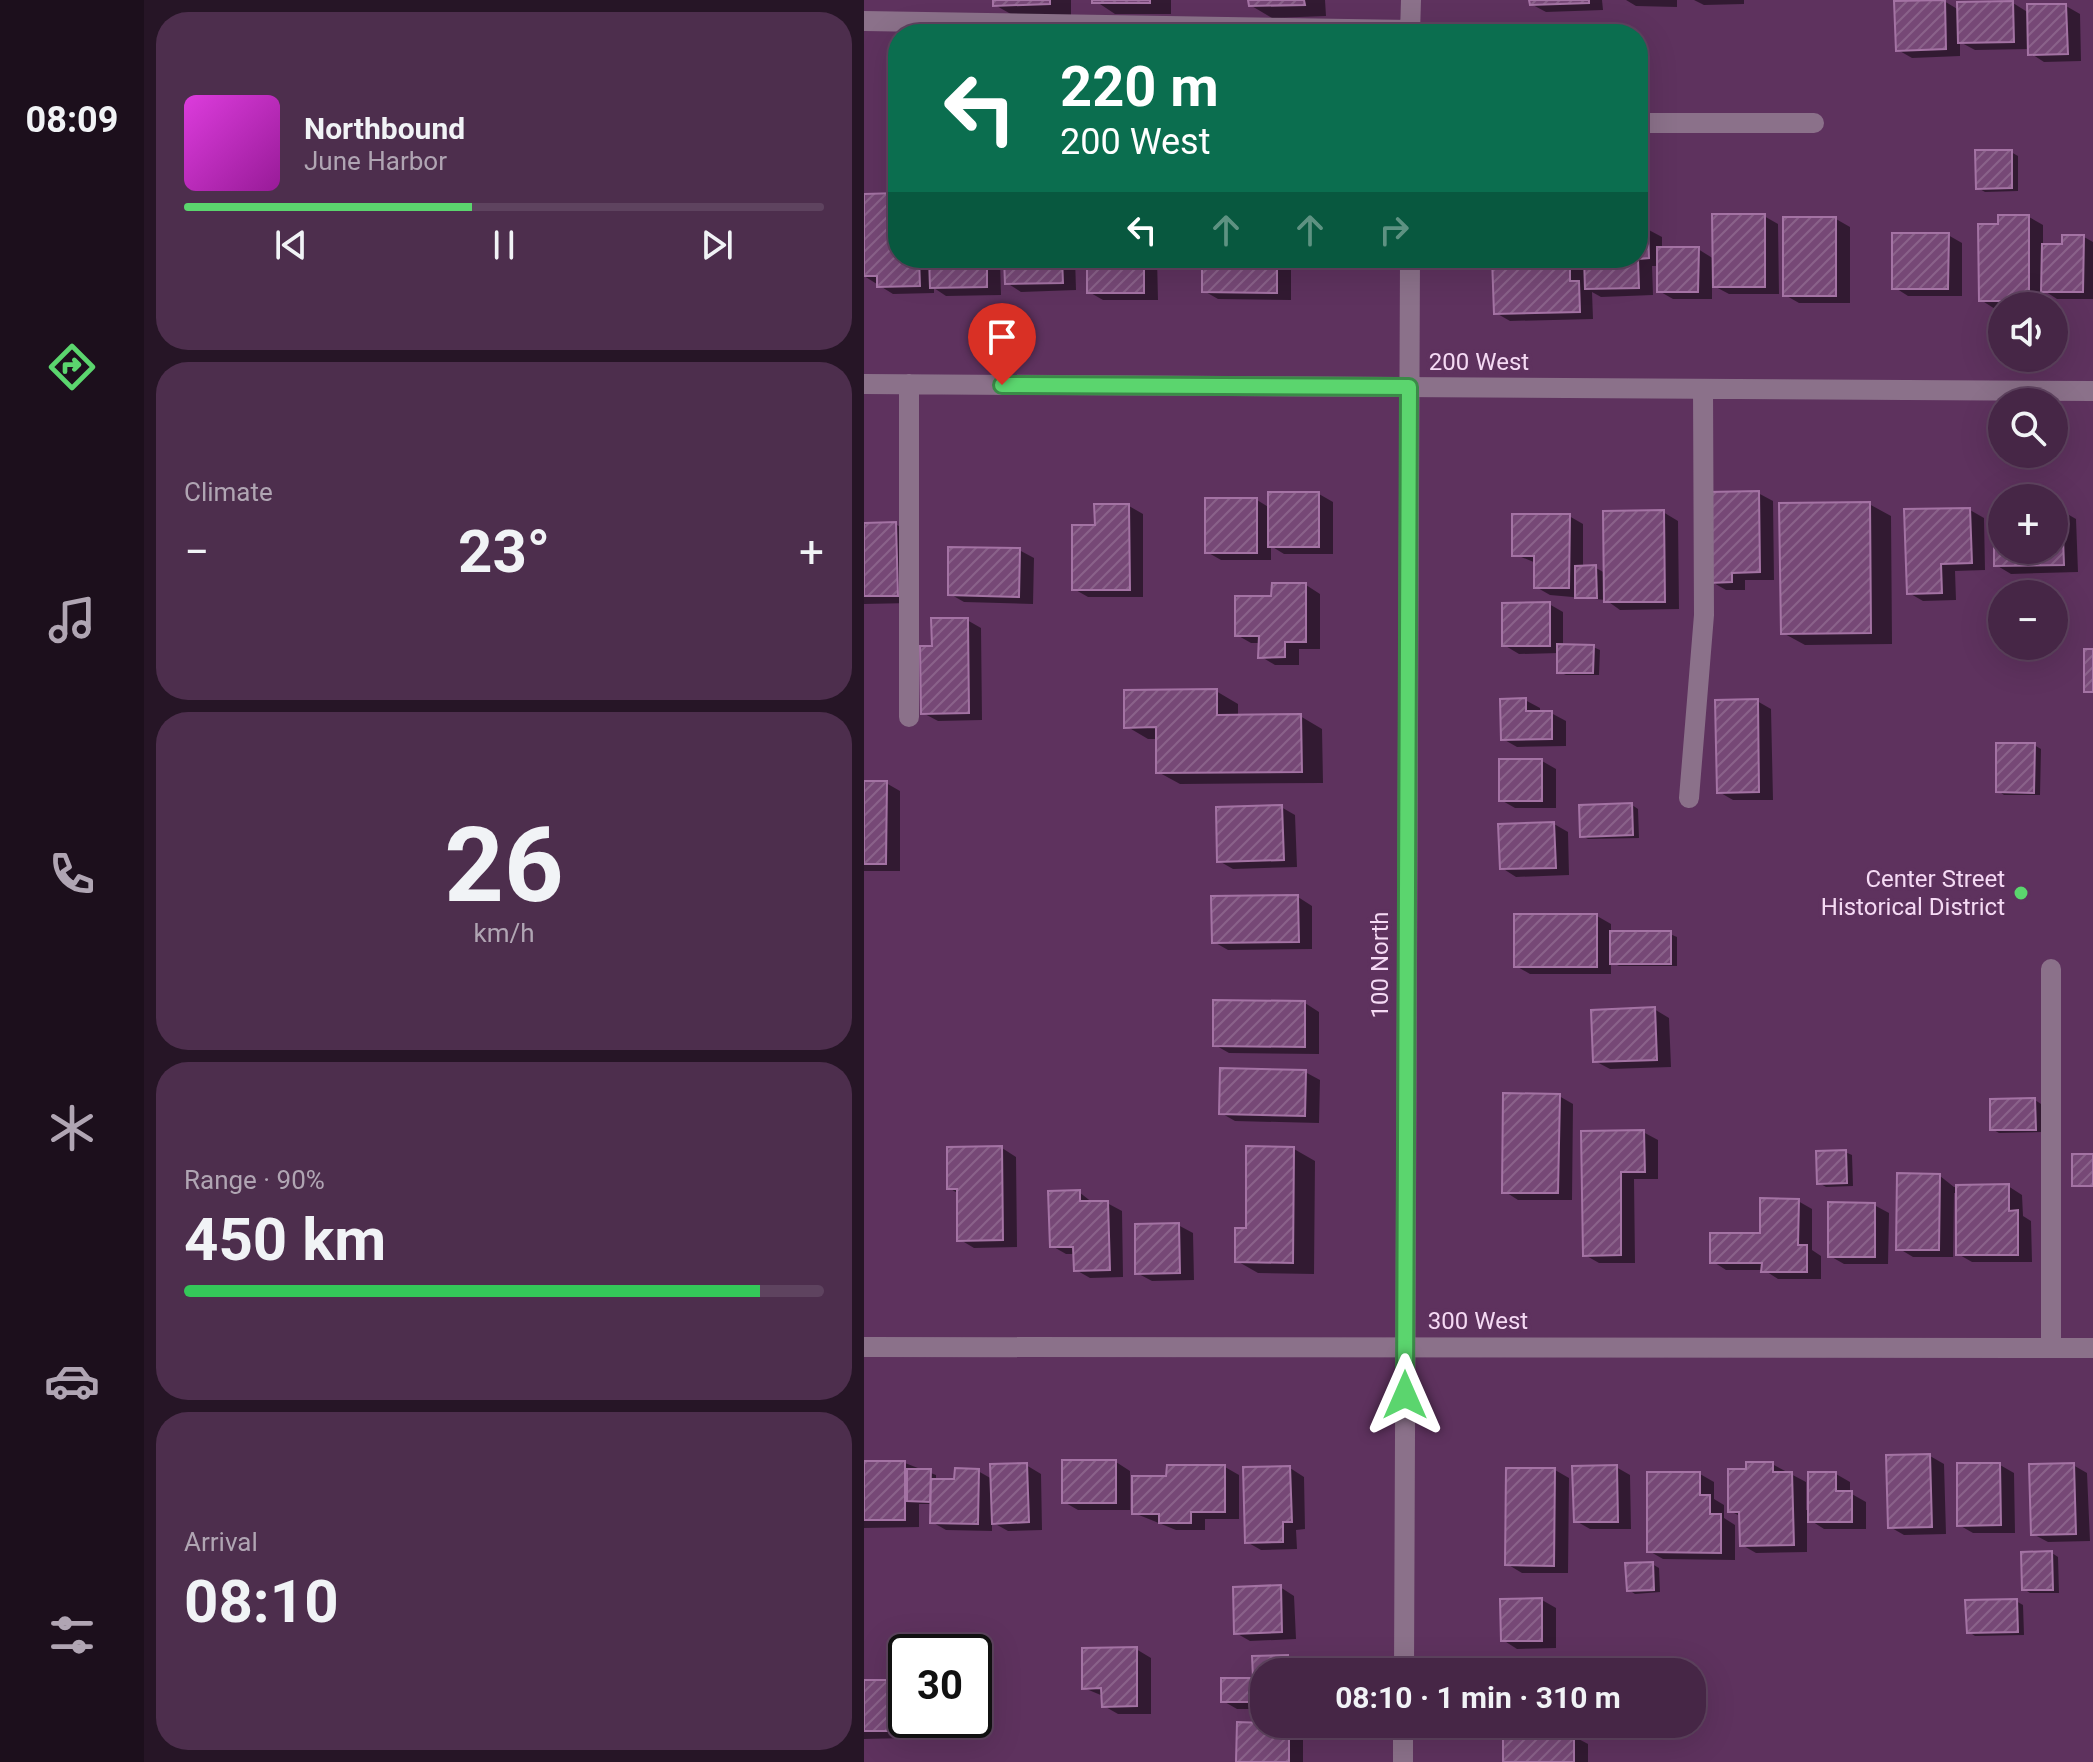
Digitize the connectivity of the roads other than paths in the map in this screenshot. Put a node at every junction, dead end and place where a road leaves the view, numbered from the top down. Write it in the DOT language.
graph roads {
  1 [pos="1411,0"];
  2 [pos="864,21"];
  3 [pos="1013,24"];
  4 [pos="1410,24"];
  5 [pos="1648,123"];
  6 [pos="1814,123"];
  7 [pos="1410,268"];
  8 [pos="864,384"];
  9 [pos="909,384"];
  10 [pos="1409,387"];
  11 [pos="1703,389"];
  12 [pos="2093,391"];
  13 [pos="909,717"];
  14 [pos="1689,798"];
  15 [pos="2051,969"];
  16 [pos="864,1347"];
  17 [pos="1405,1348"];
  18 [pos="2051,1348"];
  19 [pos="2093,1348"];
  20 [pos="1404,1658"];
  21 [pos="1403,1738"];
  22 [pos="1403,1762"];
  1 -- 4 [label="street"];
  2 -- 3 [label="street"];
  5 -- 6 [label="street"];
  7 -- 10 [label="street, 100 North"];
  8 -- 9 [label="street, 200 West"];
  9 -- 10 [label="street, 200 West"];
  9 -- 13 [label="street"];
  10 -- 11 [label="street, 200 West"];
  10 -- 17 [label="street, 100 North"];
  11 -- 12 [label="street, 200 West"];
  11 -- 14 [label="street"];
  15 -- 18 [label="street"];
  16 -- 17 [label="street, 300 West"];
  17 -- 18 [label="street, 300 West"];
  17 -- 20 [label="street, 100 North"];
  18 -- 19 [label="street, 300 West"];
  21 -- 22 [label="street"];
}
